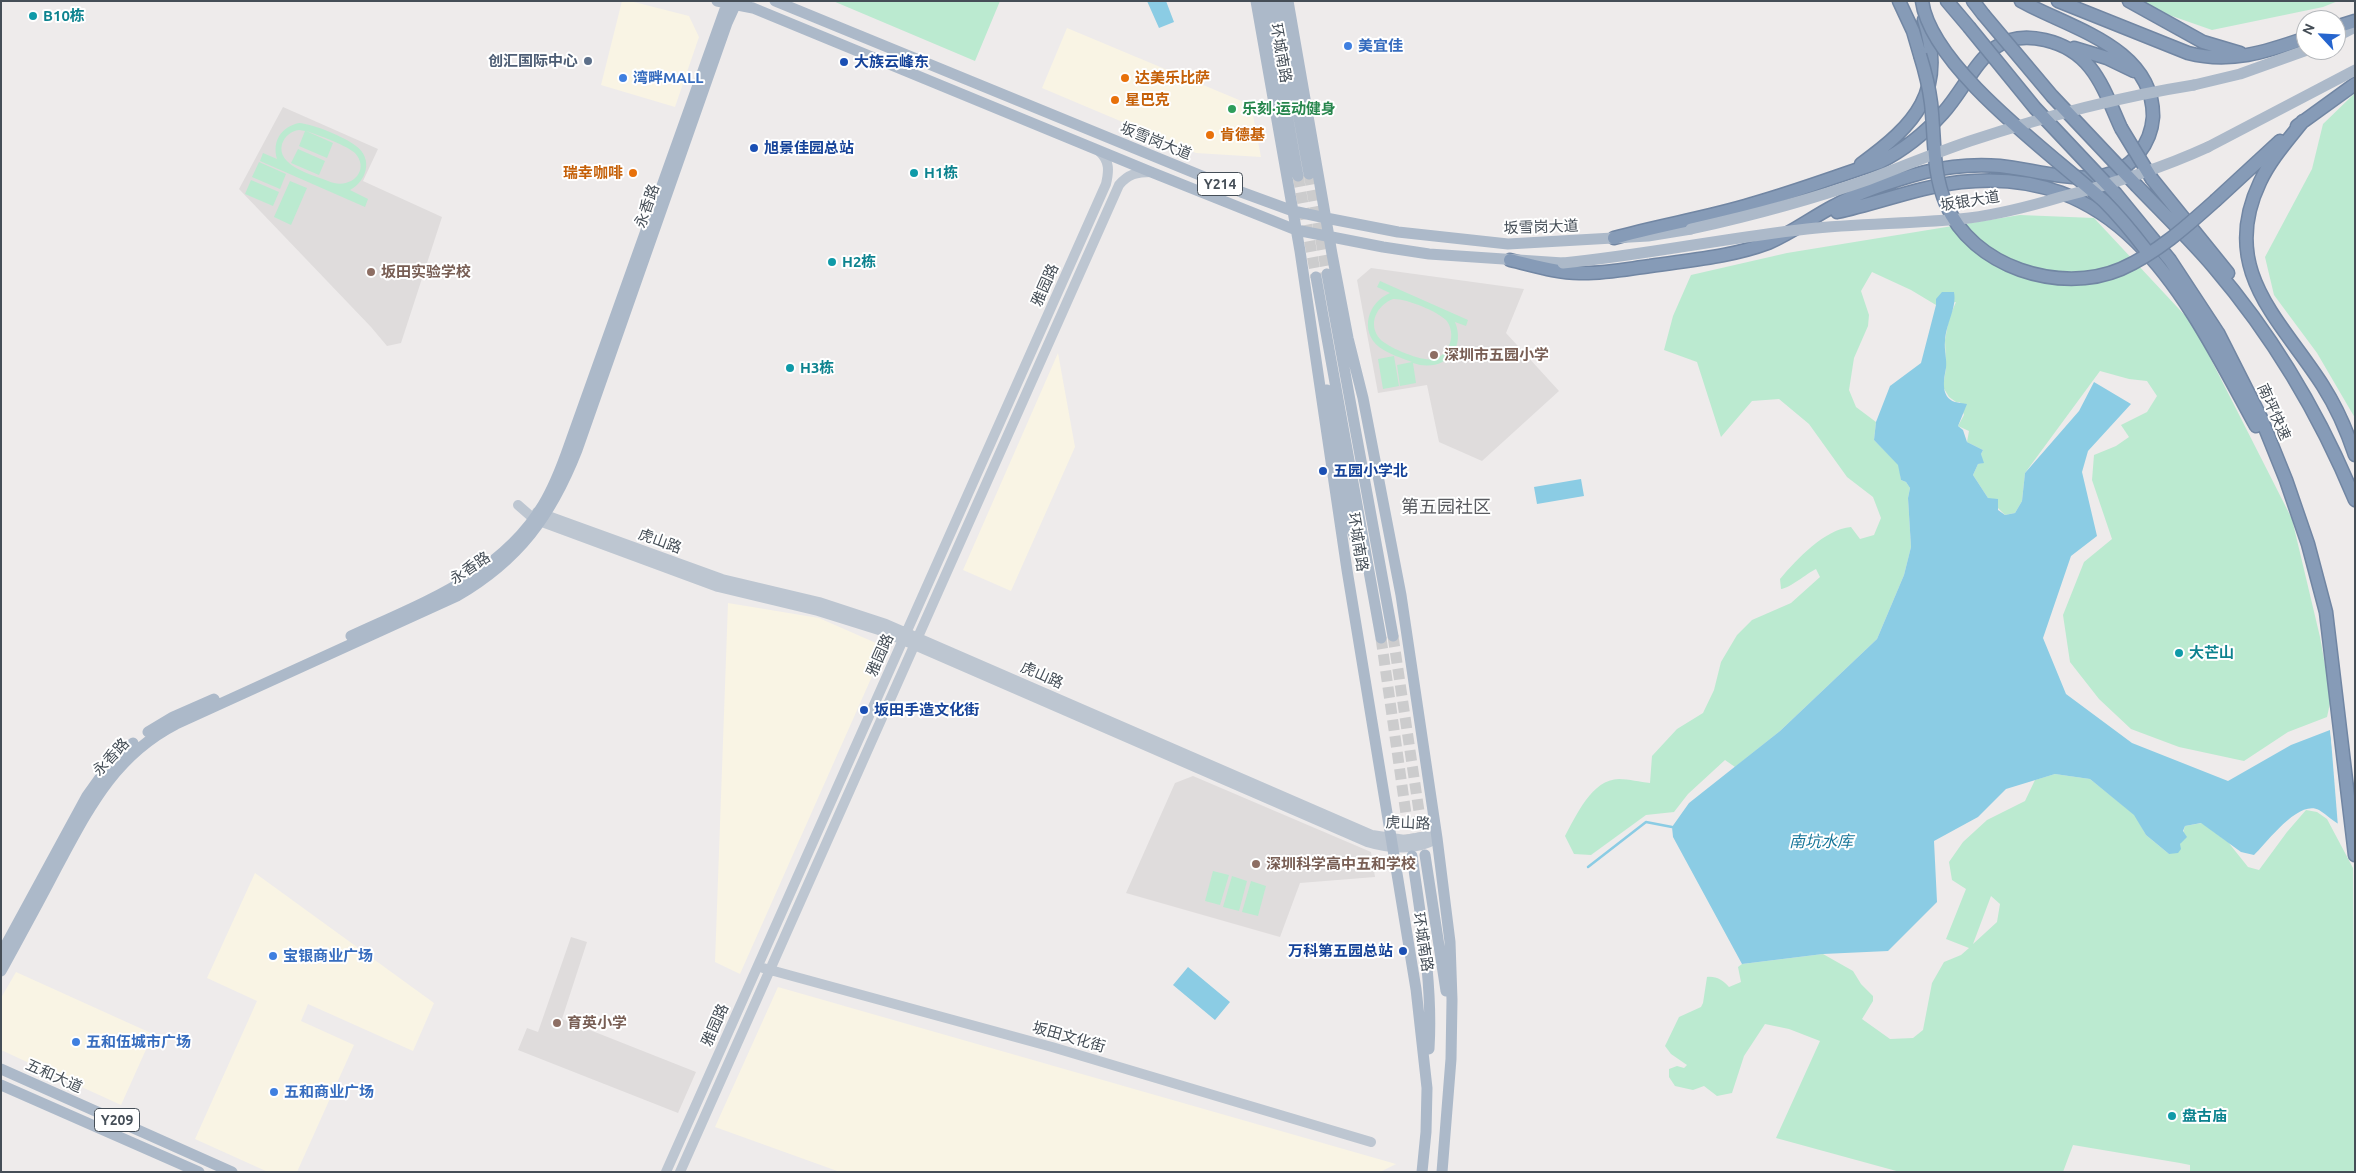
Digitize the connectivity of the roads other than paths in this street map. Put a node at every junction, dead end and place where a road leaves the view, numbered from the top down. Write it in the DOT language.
graph roads {
  1 [pos="775,1"];
  2 [pos="1256,1"];
  3 [pos="1268,1"];
  4 [pos="1278,1"];
  5 [pos="1288,1"];
  6 [pos="1898,1"];
  7 [pos="1917,1"];
  8 [pos="1922,1"];
  9 [pos="1947,1"];
  10 [pos="1973,1"];
  11 [pos="2021,1"];
  12 [pos="2058,1"];
  13 [pos="2129,1"];
  14 [pos="728,3"];
  15 [pos="2296,41"];
  16 [pos="2061,44"];
  17 [pos="2252,54"];
  18 [pos="2296,54"];
  19 [pos="2355,70"];
  20 [pos="2143,77"];
  21 [pos="2355,84"];
  22 [pos="2303,120"];
  23 [pos="1098,150"];
  24 [pos="1851,171"];
  25 [pos="1151,172"];
  26 [pos="1293,211"];
  27 [pos="1820,215"];
  28 [pos="1326,218"];
  29 [pos="1296,230"];
  30 [pos="1328,237"];
  31 [pos="1614,238"];
  32 [pos="2146,250"];
  33 [pos="1510,260"];
  34 [pos="1563,263"];
  35 [pos="2256,321"];
  36 [pos="1313,342"];
  37 [pos="1363,398"];
  38 [pos="2355,455"];
  39 [pos="2286,480"];
  40 [pos="2355,500"];
  41 [pos="540,517"];
  42 [pos="1378,548"];
  43 [pos="1372,584"];
  44 [pos="905,636"];
  45 [pos="1394,636"];
  46 [pos="1381,638"];
  47 [pos="916,641"];
  48 [pos="1437,838"];
  49 [pos="1393,843"];
  50 [pos="1425,855"];
  51 [pos="2355,855"];
  52 [pos="1412,856"];
  53 [pos="1,954"];
  54 [pos="758,966"];
  55 [pos="769,970"];
  56 [pos="1,971"];
  57 [pos="1451,1059"];
  58 [pos="5,1070"];
  59 [pos="3,1086"];
  60 [pos="1427,1088"];
  61 [pos="1371,1142"];
  62 [pos="199,1172"];
  63 [pos="232,1172"];
  64 [pos="666,1172"];
  65 [pos="680,1172"];
  66 [pos="1422,1172"];
  67 [pos="1442,1172"];
  1 -- 26 [label="main road, 坂雪岗大道 / Y214"];
  2 -- 26 [label="main road, 环城南路"];
  3 -- 4 [label="main road, 环城南路"];
  5 -- 28 [label="main road, 环城南路"];
  6 -- 22 [label="highway, bridge"];
  7 -- 24 [label="highway"];
  8 -- 32 [label="highway, bridge"];
  9 -- 39 [label="highway, 南坪快速, bridge"];
  10 -- 35 [label="highway, 南坪快速, bridge"];
  11 -- 20 [label="highway"];
  12 -- 17 [label="highway"];
  13 -- 17 [label="highway"];
  14 -- 23 [label="main road, 坂雪岗大道 / Y214"];
  14 -- 41 [label="main road, 永香路"];
  15 -- 17 [label="highway"];
  16 -- 20 [label="highway"];
  16 -- 24 [label="highway"];
  16 -- 35 [label="highway, bridge"];
  18 -- 31 [label="main road, 坂雪岗大道 / Y214, bridge"];
  19 -- 34 [label="main road, 坂银大道, bridge"];
  20 -- 27 [label="highway"];
  21 -- 22 [label="highway"];
  22 -- 38 [label="highway"];
  23 -- 25 [label="main road, 坂雪岗大道 / Y214"];
  23 -- 44 [label="main road, 雅园路"];
  24 -- 31 [label="highway"];
  25 -- 29 [label="main road, 坂雪岗大道 / Y214"];
  25 -- 47 [label="main road, 雅园路"];
  26 -- 28 [label="main road, 坂雪岗大道 / Y214"];
  26 -- 29 [label="main road, 环城南路"];
  27 -- 32 [label="highway"];
  27 -- 33 [label="highway"];
  28 -- 30 [label="main road, 环城南路"];
  28 -- 31 [label="main road, 坂雪岗大道 / Y214"];
  29 -- 30 [label="main road, 坂雪岗大道 / Y214"];
  29 -- 36 [label="main road, 环城南路"];
  30 -- 33 [label="main road, 坂雪岗大道 / Y214"];
  30 -- 37 [label="main road, 环城南路"];
  32 -- 39 [label="highway"];
  33 -- 34 [label="main road, 坂雪岗大道 / Y214"];
  35 -- 40 [label="highway, 南坪快速"];
  36 -- 43 [label="main road"];
  36 -- 49 [label="main road, 环城南路"];
  37 -- 42 [label="main road"];
  37 -- 48 [label="main road, 环城南路"];
  39 -- 51 [label="highway, 南坪快速"];
  41 -- 44 [label="main road, 虎山路"];
  41 -- 53 [label="main road, 永香路"];
  41 -- 56 [label="main road, 永香路"];
  42 -- 43 [label="main road, 环城南路"];
  42 -- 45 [label="main road, 环城南路"];
  43 -- 46 [label="main road, 环城南路"];
  44 -- 47 [label="main road, 虎山路"];
  44 -- 54 [label="main road, 雅园路"];
  47 -- 49 [label="main road, 虎山路"];
  47 -- 55 [label="main road, 雅园路"];
  48 -- 49 [label="main road, 虎山路"];
  48 -- 57 [label="main road, 环城南路"];
  49 -- 60 [label="main road, 环城南路"];
  50 -- 57 [label="main road, 环城南路"];
  52 -- 60 [label="main road, 环城南路"];
  54 -- 55 [label="main road, 坂田文化街"];
  54 -- 64 [label="main road, 雅园路"];
  55 -- 61 [label="main road, 坂田文化街"];
  55 -- 65 [label="main road, 雅园路"];
  57 -- 67 [label="main road, 环城南路"];
  58 -- 59 [label="main road"];
  58 -- 63 [label="main road, 五和大道 / Y209"];
  59 -- 62 [label="main road, 五和大道 / Y209"];
  60 -- 66 [label="main road, 环城南路"];
}
